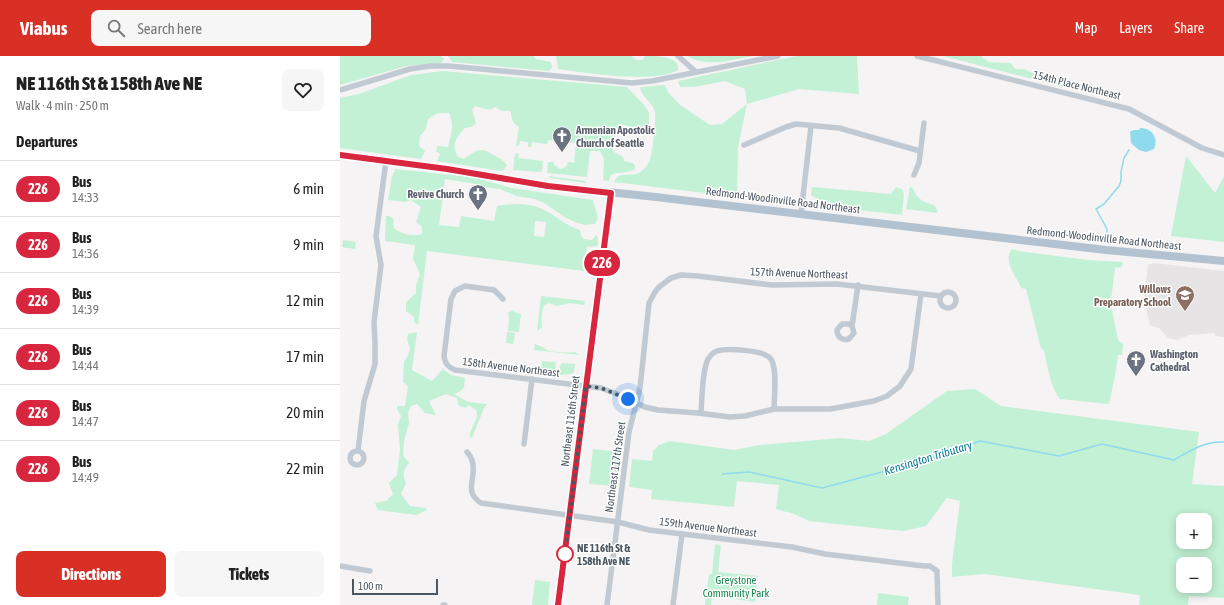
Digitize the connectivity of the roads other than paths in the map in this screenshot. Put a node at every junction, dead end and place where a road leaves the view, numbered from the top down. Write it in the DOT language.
graph roads {
  1 [pos="678,56"];
  2 [pos="778,56"];
  3 [pos="916,56"];
  4 [pos="696,72"];
  5 [pos="340,90"];
  6 [pos="924,123"];
  7 [pos="811,126"];
  8 [pos="744,145"];
  9 [pos="920,151"];
  10 [pos="340,155"];
  11 [pos="1224,155"];
  12 [pos="386,161"];
  13 [pos="914,175"];
  14 [pos="611,193"];
  15 [pos="801,214"];
  16 [pos="1224,262"];
  17 [pos="858,285"];
  18 [pos="659,288"];
  19 [pos="921,294"];
  20 [pos="941,296"];
  21 [pos="503,299"];
  22 [pos="852,326"];
  23 [pos="532,379"];
  24 [pos="586,386"];
  25 [pos="637,404"];
  26 [pos="774,409"];
  27 [pos="701,413"];
  28 [pos="524,444"];
  29 [pos="358,451"];
  30 [pos="467,452"];
  31 [pos="570,516"];
  32 [pos="618,522"];
  33 [pos="682,534"];
  34 [pos="340,566"];
  35 [pos="370,571"];
  36 [pos="558,605"];
  37 [pos="607,605"];
  38 [pos="673,605"];
  39 [pos="938,605"];
  1 -- 4 [label="street"];
  2 -- 4 [label="street"];
  3 -- 11 [label="street, 154th Place Northeast"];
  4 -- 5 [label="street"];
  6 -- 9 [label="street"];
  7 -- 8 [label="street"];
  7 -- 9 [label="street"];
  7 -- 15 [label="street"];
  9 -- 13 [label="street"];
  10 -- 12 [label="main road, Redmond-Woodinville Road Northeast"];
  12 -- 14 [label="main road, Redmond-Woodinville Road Northeast"];
  12 -- 29 [label="street"];
  14 -- 15 [label="main road, Redmond-Woodinville Road Northeast"];
  14 -- 24 [label="street, Northeast 116th Street"];
  15 -- 16 [label="main road, Redmond-Woodinville Road Northeast"];
  17 -- 18 [label="street, 157th Avenue Northeast"];
  17 -- 19 [label="street, 157th Avenue Northeast"];
  17 -- 22 [label="street"];
  18 -- 25 [label="street, Northeast 117th Street"];
  19 -- 20 [label="street, 157th Avenue Northeast"];
  19 -- 26 [label="street, 158th Avenue Northeast"];
  21 -- 23 [label="street, 158th Avenue Northeast"];
  23 -- 24 [label="street, 158th Avenue Northeast"];
  23 -- 28 [label="street"];
  24 -- 25 [label="street, 158th Avenue Northeast"];
  24 -- 31 [label="street, Northeast 116th Street"];
  25 -- 27 [label="street, 158th Avenue Northeast"];
  25 -- 32 [label="street, Northeast 117th Street"];
  26 -- 27 [label="street, 158th Avenue Northeast"];
  26 -- 27 [label="street"];
  30 -- 31 [label="street, 159th Avenue Northeast"];
  31 -- 32 [label="street, 159th Avenue Northeast"];
  31 -- 36 [label="street, Northeast 116th Street"];
  32 -- 33 [label="street, 159th Avenue Northeast"];
  32 -- 37 [label="street, Northeast 117th Street"];
  33 -- 38 [label="street"];
  33 -- 39 [label="street, 159th Avenue Northeast"];
  34 -- 35 [label="street"];
}
